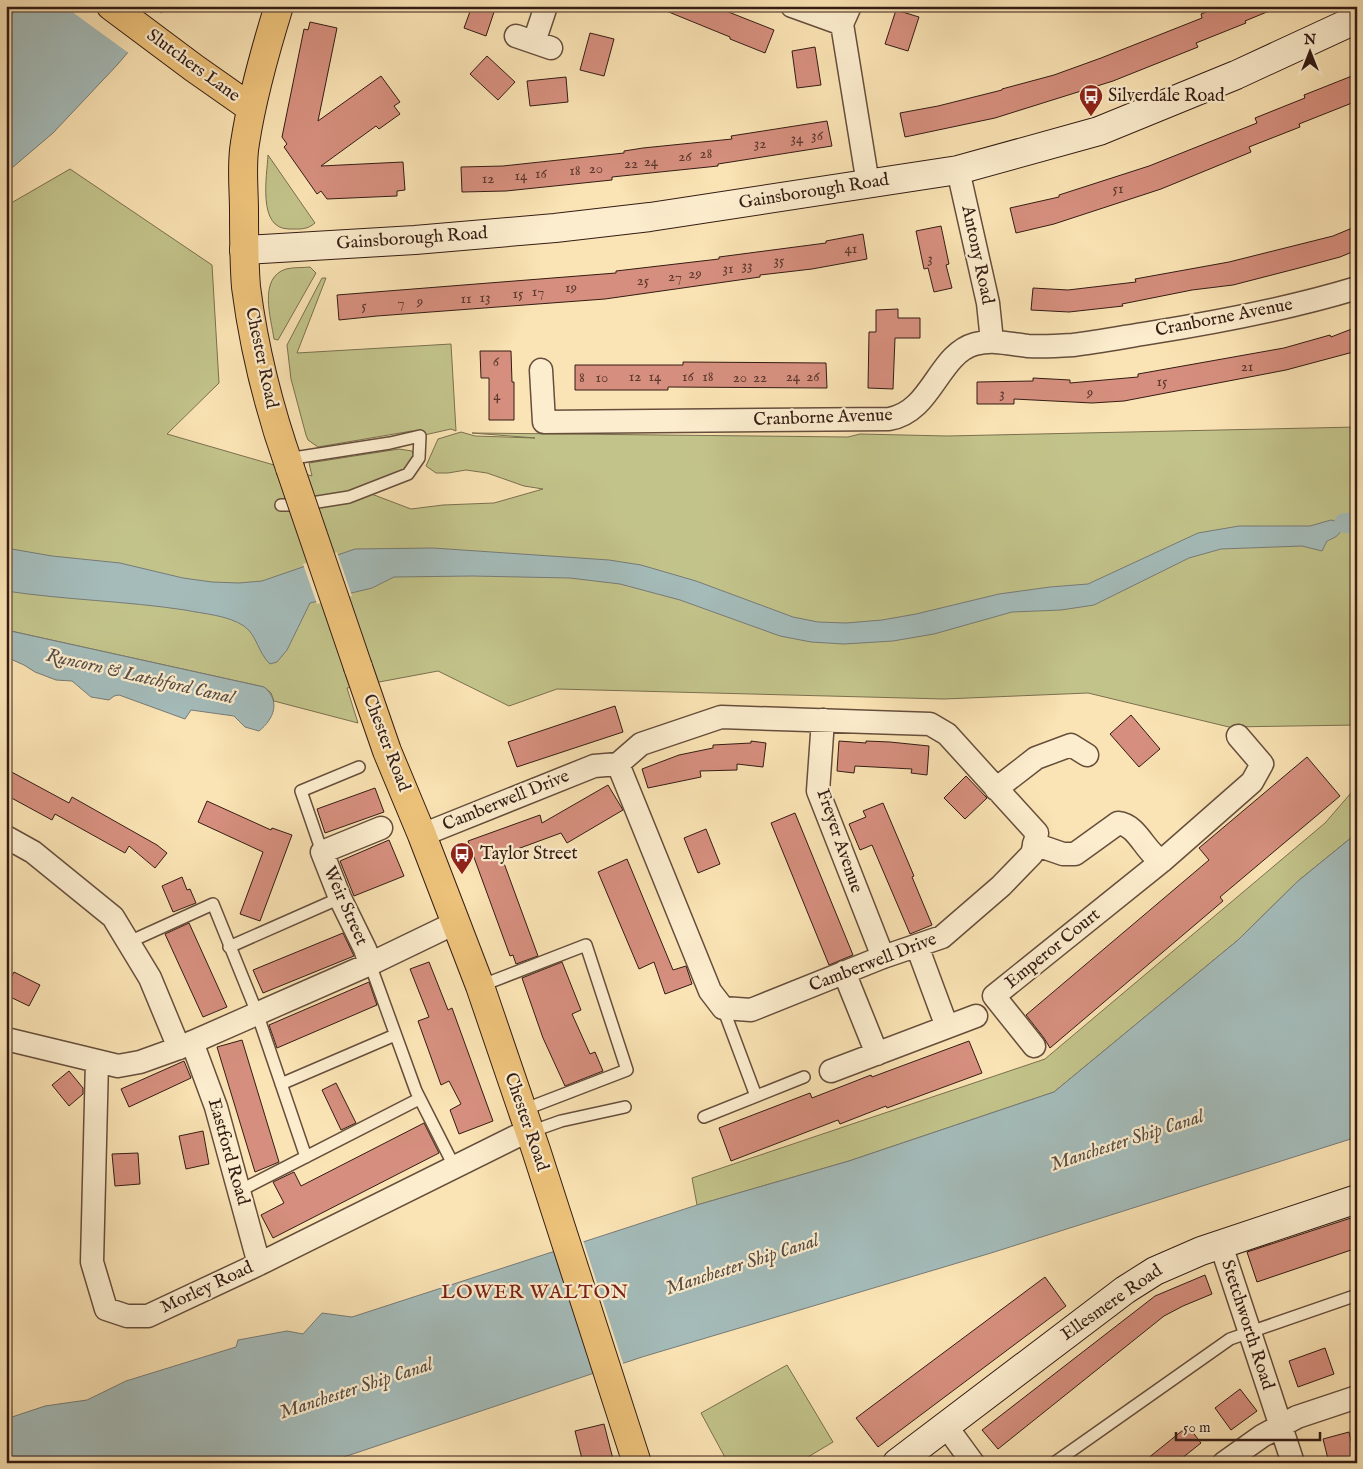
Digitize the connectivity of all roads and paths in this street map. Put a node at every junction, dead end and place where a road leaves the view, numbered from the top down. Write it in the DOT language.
graph roads {
  1 [pos="111,6"];
  2 [pos="278,6"];
  3 [pos="546,6"];
  4 [pos="792,6"];
  5 [pos="846,15"];
  6 [pos="1357,19"];
  7 [pos="533,42"];
  8 [pos="251,108"];
  9 [pos="958,170"];
  10 [pos="868,184"];
  11 [pos="244,250"];
  12 [pos="1357,288"];
  13 [pos="992,341"];
  14 [pos="541,370"];
  15 [pos="288,464"];
  16 [pos="282,505"];
  17 [pos="823,720"];
  18 [pos="1238,736"];
  19 [pos="1087,755"];
  20 [pos="618,764"];
  21 [pos="359,767"];
  22 [pos="996,790"];
  23 [pos="380,828"];
  24 [pos="422,835"];
  25 [pos="6,837"];
  26 [pos="1034,844"];
  27 [pos="322,852"];
  28 [pos="1162,861"];
  29 [pos="340,898"];
  30 [pos="455,923"];
  31 [pos="129,942"];
  32 [pos="917,946"];
  33 [pos="229,947"];
  34 [pos="883,957"];
  35 [pos="370,964"];
  36 [pos="844,972"];
  37 [pos="480,986"];
  38 [pos="723,1008"];
  39 [pos="257,1013"];
  40 [pos="976,1016"];
  41 [pos="947,1027"];
  42 [pos="396,1035"];
  43 [pos="6,1039"];
  44 [pos="186,1045"];
  45 [pos="1034,1046"];
  46 [pos="877,1054"];
  47 [pos="97,1061"];
  48 [pos="831,1071"];
  49 [pos="804,1077"];
  50 [pos="281,1084"];
  51 [pos="756,1096"];
  52 [pos="420,1099"];
  53 [pos="625,1107"];
  54 [pos="704,1117"];
  55 [pos="526,1121"];
  56 [pos="306,1157"];
  57 [pos="454,1166"];
  58 [pos="239,1191"];
  59 [pos="1357,1199"];
  60 [pos="1220,1245"];
  61 [pos="259,1264"];
  62 [pos="1357,1295"];
  63 [pos="1249,1331"];
  64 [pos="1357,1398"];
  65 [pos="946,1426"];
  66 [pos="1280,1426"];
  67 [pos="637,1463"];
  68 [pos="896,1463"];
  69 [pos="973,1463"];
  70 [pos="1054,1463"];
  71 [pos="1224,1463"];
  72 [pos="1293,1463"];
  1 -- 8 [label="highway, Slutchers Lane"];
  2 -- 8 [label="highway, Chester Road"];
  3 -- 7 [label="street"];
  4 -- 5 [label="street"];
  5 -- 10 [label="street"];
  6 -- 9 [label="street, Gainsborough Road"];
  8 -- 11 [label="highway, Chester Road"];
  9 -- 10 [label="street, Gainsborough Road"];
  9 -- 13 [label="street, Antony Road"];
  10 -- 11 [label="street, Gainsborough Road"];
  11 -- 15 [label="highway, Chester Road"];
  12 -- 13 [label="street, Cranborne Avenue"];
  13 -- 14 [label="street, Cranborne Avenue"];
  15 -- 16 [label="lane"];
  15 -- 24 [label="highway, Chester Road, bridge"];
  17 -- 20 [label="street"];
  17 -- 22 [label="street"];
  17 -- 34 [label="street, Freyer Avenue"];
  18 -- 28 [label="street"];
  19 -- 22 [label="street"];
  20 -- 24 [label="street, Camberwell Drive"];
  20 -- 38 [label="street"];
  21 -- 27 [label="lane"];
  22 -- 26 [label="street"];
  23 -- 27 [label="street, Weir Street"];
  24 -- 30 [label="highway, Chester Road"];
  25 -- 31 [label="street, Eastford Road"];
  26 -- 28 [label="street"];
  26 -- 32 [label="street, Camberwell Drive"];
  27 -- 29 [label="street, Weir Street"];
  28 -- 45 [label="street, Emperor Court"];
  29 -- 33 [label="lane"];
  29 -- 35 [label="street, Weir Street"];
  30 -- 35 [label="street"];
  30 -- 37 [label="highway, Chester Road"];
  31 -- 33 [label="lane"];
  31 -- 44 [label="street, Eastford Road"];
  32 -- 34 [label="street, Camberwell Drive"];
  32 -- 41 [label="street"];
  33 -- 39 [label="lane"];
  34 -- 36 [label="street, Camberwell Drive"];
  35 -- 39 [label="street"];
  35 -- 42 [label="lane"];
  36 -- 38 [label="street, Camberwell Drive"];
  36 -- 46 [label="street"];
  37 -- 55 [label="highway, Chester Road"];
  37 -- 55 [label="lane"];
  38 -- 51 [label="lane"];
  39 -- 44 [label="street"];
  39 -- 50 [label="lane"];
  40 -- 41 [label="street"];
  41 -- 46 [label="street"];
  42 -- 50 [label="lane"];
  42 -- 52 [label="lane"];
  43 -- 47 [label="street"];
  44 -- 47 [label="street"];
  44 -- 58 [label="street, Eastford Road"];
  46 -- 48 [label="street"];
  47 -- 61 [label="street, Morley Road"];
  49 -- 51 [label="lane"];
  50 -- 56 [label="lane"];
  51 -- 54 [label="lane"];
  52 -- 56 [label="lane"];
  52 -- 57 [label="lane"];
  53 -- 55 [label="lane"];
  55 -- 57 [label="street, Morley Road"];
  55 -- 67 [label="highway, Chester Road"];
  56 -- 58 [label="lane"];
  57 -- 61 [label="street, Morley Road"];
  58 -- 61 [label="street, Eastford Road"];
  59 -- 60 [label="street, Ellesmere Road"];
  60 -- 63 [label="street, Stetchworth Road"];
  60 -- 65 [label="street, Ellesmere Road"];
  62 -- 63 [label="lane"];
  63 -- 66 [label="street, Stetchworth Road"];
  63 -- 70 [label="lane"];
  64 -- 66 [label="street"];
  65 -- 68 [label="street, Ellesmere Road"];
  65 -- 69 [label="street"];
  66 -- 71 [label="street"];
  66 -- 72 [label="street, Stetchworth Road"];
}
